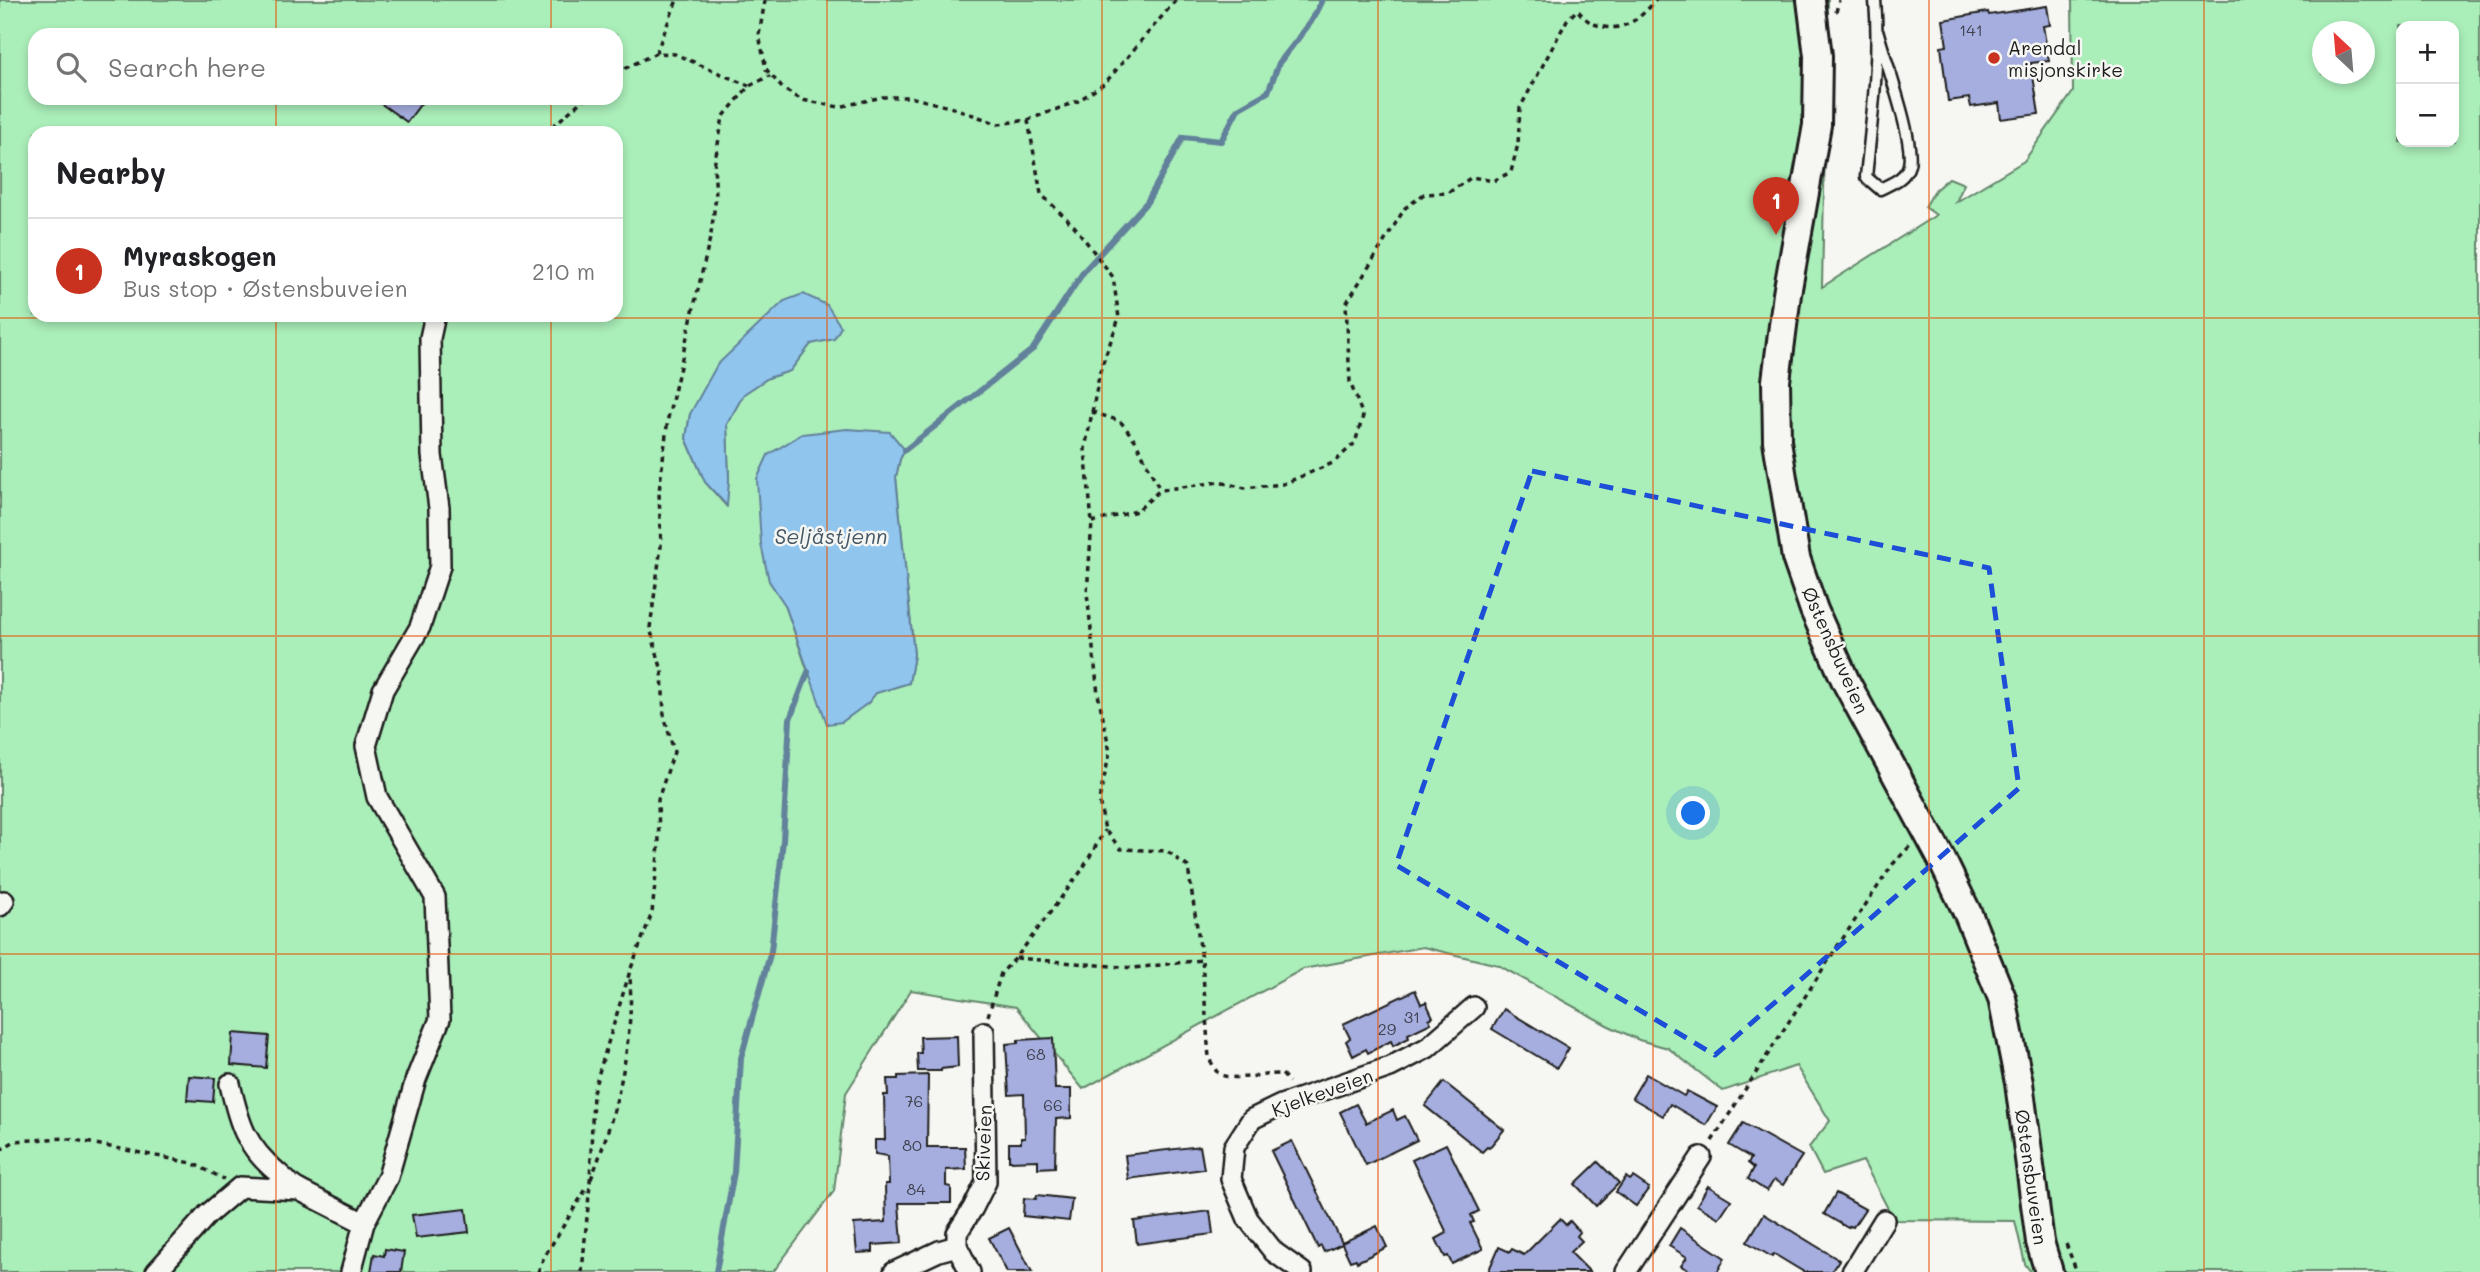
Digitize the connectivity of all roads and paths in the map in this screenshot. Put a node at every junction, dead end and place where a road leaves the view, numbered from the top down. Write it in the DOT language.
graph roads {
  1 [pos="677,0"];
  2 [pos="765,0"];
  3 [pos="1176,0"];
  4 [pos="1656,0"];
  5 [pos="1811,0"];
  6 [pos="1839,0"];
  7 [pos="1875,0"];
  8 [pos="1837,24"];
  9 [pos="1878,33"];
  10 [pos="656,53"];
  11 [pos="623,70"];
  12 [pos="770,76"];
  13 [pos="749,86"];
  14 [pos="577,105"];
  15 [pos="1028,120"];
  16 [pos="553,126"];
  17 [pos="433,322"];
  18 [pos="1092,412"];
  19 [pos="1160,490"];
  20 [pos="1092,522"];
  21 [pos="1926,829"];
  22 [pos="1105,830"];
  23 [pos="1016,958"];
  24 [pos="1202,960"];
  25 [pos="630,971"];
  26 [pos="1474,1007"];
  27 [pos="984,1032"];
  28 [pos="229,1084"];
  29 [pos="1297,1099"];
  30 [pos="0,1150"];
  31 [pos="1701,1157"];
  32 [pos="590,1184"];
  33 [pos="240,1187"];
  34 [pos="299,1189"];
  35 [pos="1884,1220"];
  36 [pos="364,1223"];
  37 [pos="2064,1238"];
  38 [pos="957,1246"];
  39 [pos="156,1272"];
  40 [pos="351,1272"];
  41 [pos="538,1272"];
  42 [pos="582,1272"];
  43 [pos="894,1272"];
  44 [pos="970,1272"];
  45 [pos="1302,1272"];
  46 [pos="1626,1272"];
  47 [pos="1852,1272"];
  48 [pos="2049,1272"];
  49 [pos="2077,1272"];
  1 -- 10 [label="path"];
  2 -- 12 [label="path"];
  3 -- 15 [label="path"];
  4 -- 19 [label="path"];
  5 -- 21 [label="main road, Østensbuveien"];
  6 -- 8 [label="path"];
  7 -- 9 [label="lane"];
  9 -- 9 [label="lane"];
  10 -- 11 [label="path"];
  10 -- 13 [label="path"];
  12 -- 13 [label="path"];
  12 -- 15 [label="path"];
  13 -- 25 [label="path"];
  14 -- 16 [label="path"];
  15 -- 18 [label="path"];
  17 -- 36 [label="street"];
  18 -- 19 [label="path"];
  18 -- 20 [label="path"];
  19 -- 20 [label="path"];
  20 -- 22 [label="path"];
  21 -- 31 [label="path"];
  21 -- 48 [label="main road, Østensbuveien"];
  22 -- 23 [label="path"];
  22 -- 24 [label="path"];
  23 -- 24 [label="path"];
  23 -- 27 [label="path"];
  24 -- 29 [label="path"];
  25 -- 32 [label="path"];
  25 -- 32 [label="path"];
  26 -- 29 [label="street, Kjelkeveien"];
  27 -- 38 [label="street, Skiveien"];
  28 -- 34 [label="street"];
  29 -- 45 [label="street, Kjelkeveien"];
  30 -- 33 [label="path"];
  31 -- 46 [label="street"];
  32 -- 41 [label="path"];
  32 -- 42 [label="path"];
  33 -- 34 [label="street"];
  33 -- 39 [label="street"];
  34 -- 36 [label="street"];
  35 -- 47 [label="street"];
  36 -- 40 [label="street"];
  37 -- 49 [label="path"];
  38 -- 43 [label="street"];
  38 -- 44 [label="street"];
}
